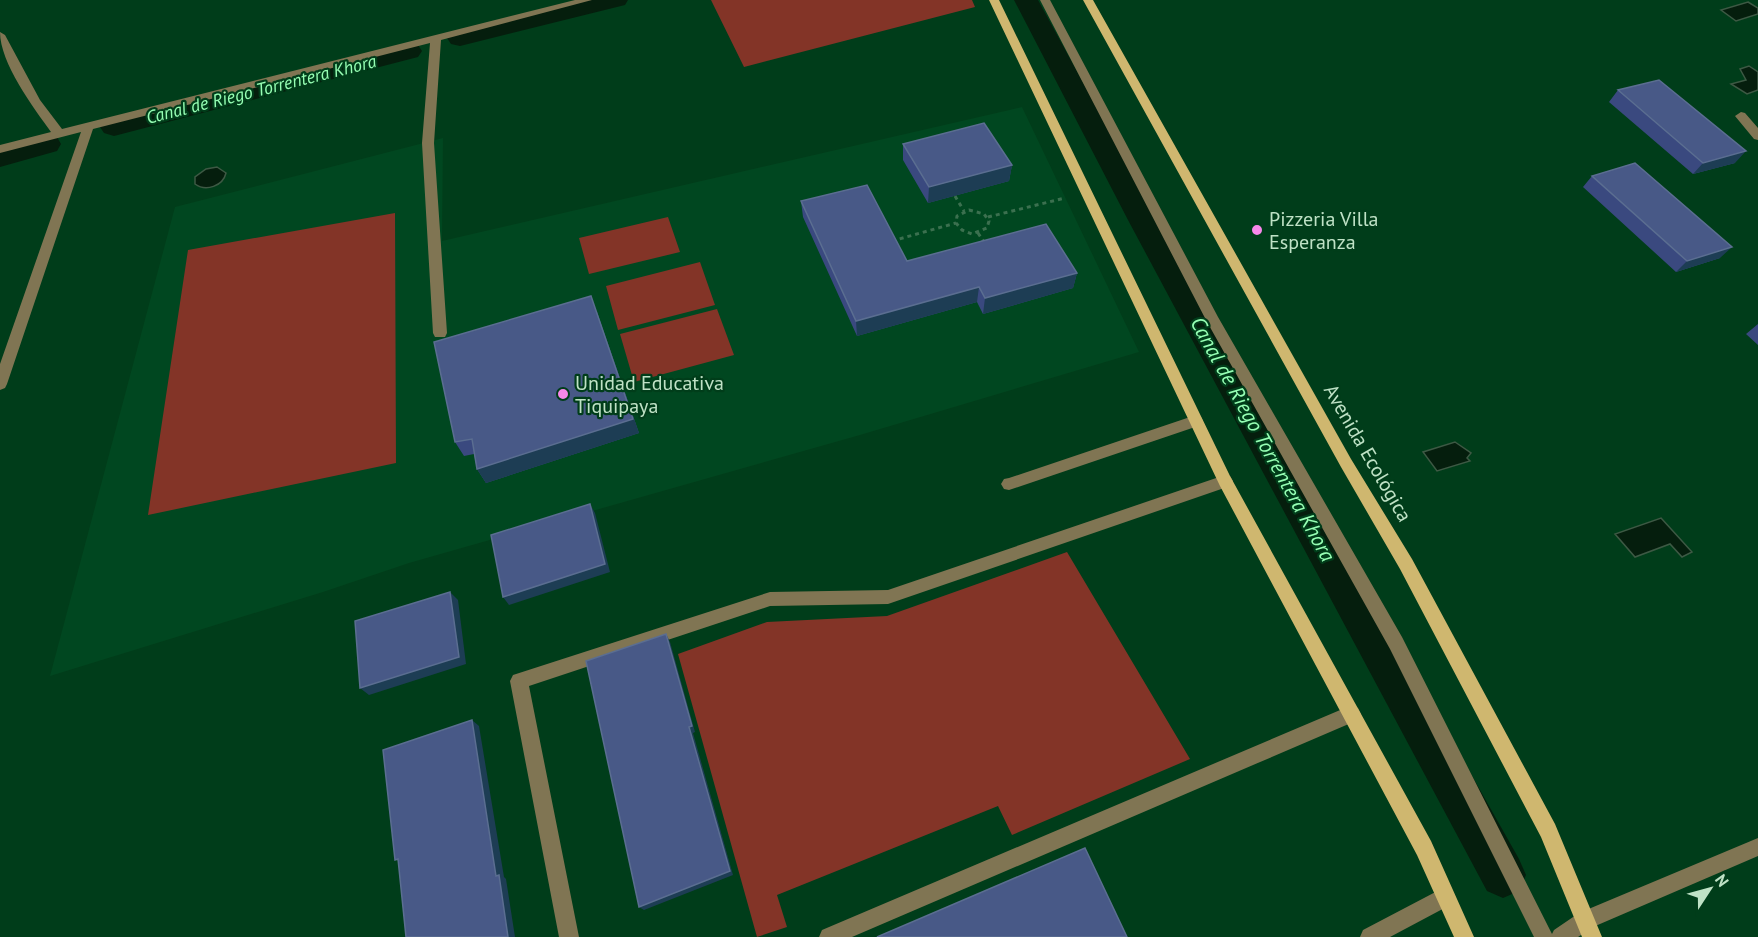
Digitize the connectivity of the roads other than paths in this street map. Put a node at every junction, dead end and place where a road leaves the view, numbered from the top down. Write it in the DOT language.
graph roads {
  1 [pos="587,0"];
  2 [pos="994,0"];
  3 [pos="1045,0"];
  4 [pos="1088,0"];
  5 [pos="0,35"];
  6 [pos="436,39"];
  7 [pos="1741,116"];
  8 [pos="89,125"];
  9 [pos="59,134"];
  10 [pos="1758,136"];
  11 [pos="0,149"];
  12 [pos="440,333"];
  13 [pos="0,384"];
  14 [pos="1196,421"];
  15 [pos="1225,481"];
  16 [pos="1009,484"];
  17 [pos="1352,714"];
  18 [pos="1758,847"];
  19 [pos="1445,897"];
  20 [pos="1589,929"];
  21 [pos="569,937"];
  22 [pos="829,937"];
  23 [pos="1370,937"];
  24 [pos="1464,937"];
  25 [pos="1544,937"];
  26 [pos="1561,937"];
  1 -- 6 [label="street"];
  2 -- 14 [label="main road"];
  3 -- 25 [label="street"];
  4 -- 20 [label="main road, Avenida Ecológica"];
  5 -- 9 [label="street"];
  6 -- 8 [label="street"];
  6 -- 12 [label="street"];
  7 -- 10 [label="street"];
  8 -- 9 [label="street"];
  8 -- 13 [label="street"];
  9 -- 11 [label="street"];
  14 -- 15 [label="main road"];
  14 -- 16 [label="street"];
  15 -- 17 [label="main road"];
  15 -- 21 [label="street"];
  17 -- 19 [label="main road"];
  17 -- 22 [label="street"];
  18 -- 20 [label="street"];
  19 -- 23 [label="street"];
  19 -- 24 [label="main road"];
  20 -- 26 [label="street"];
}
